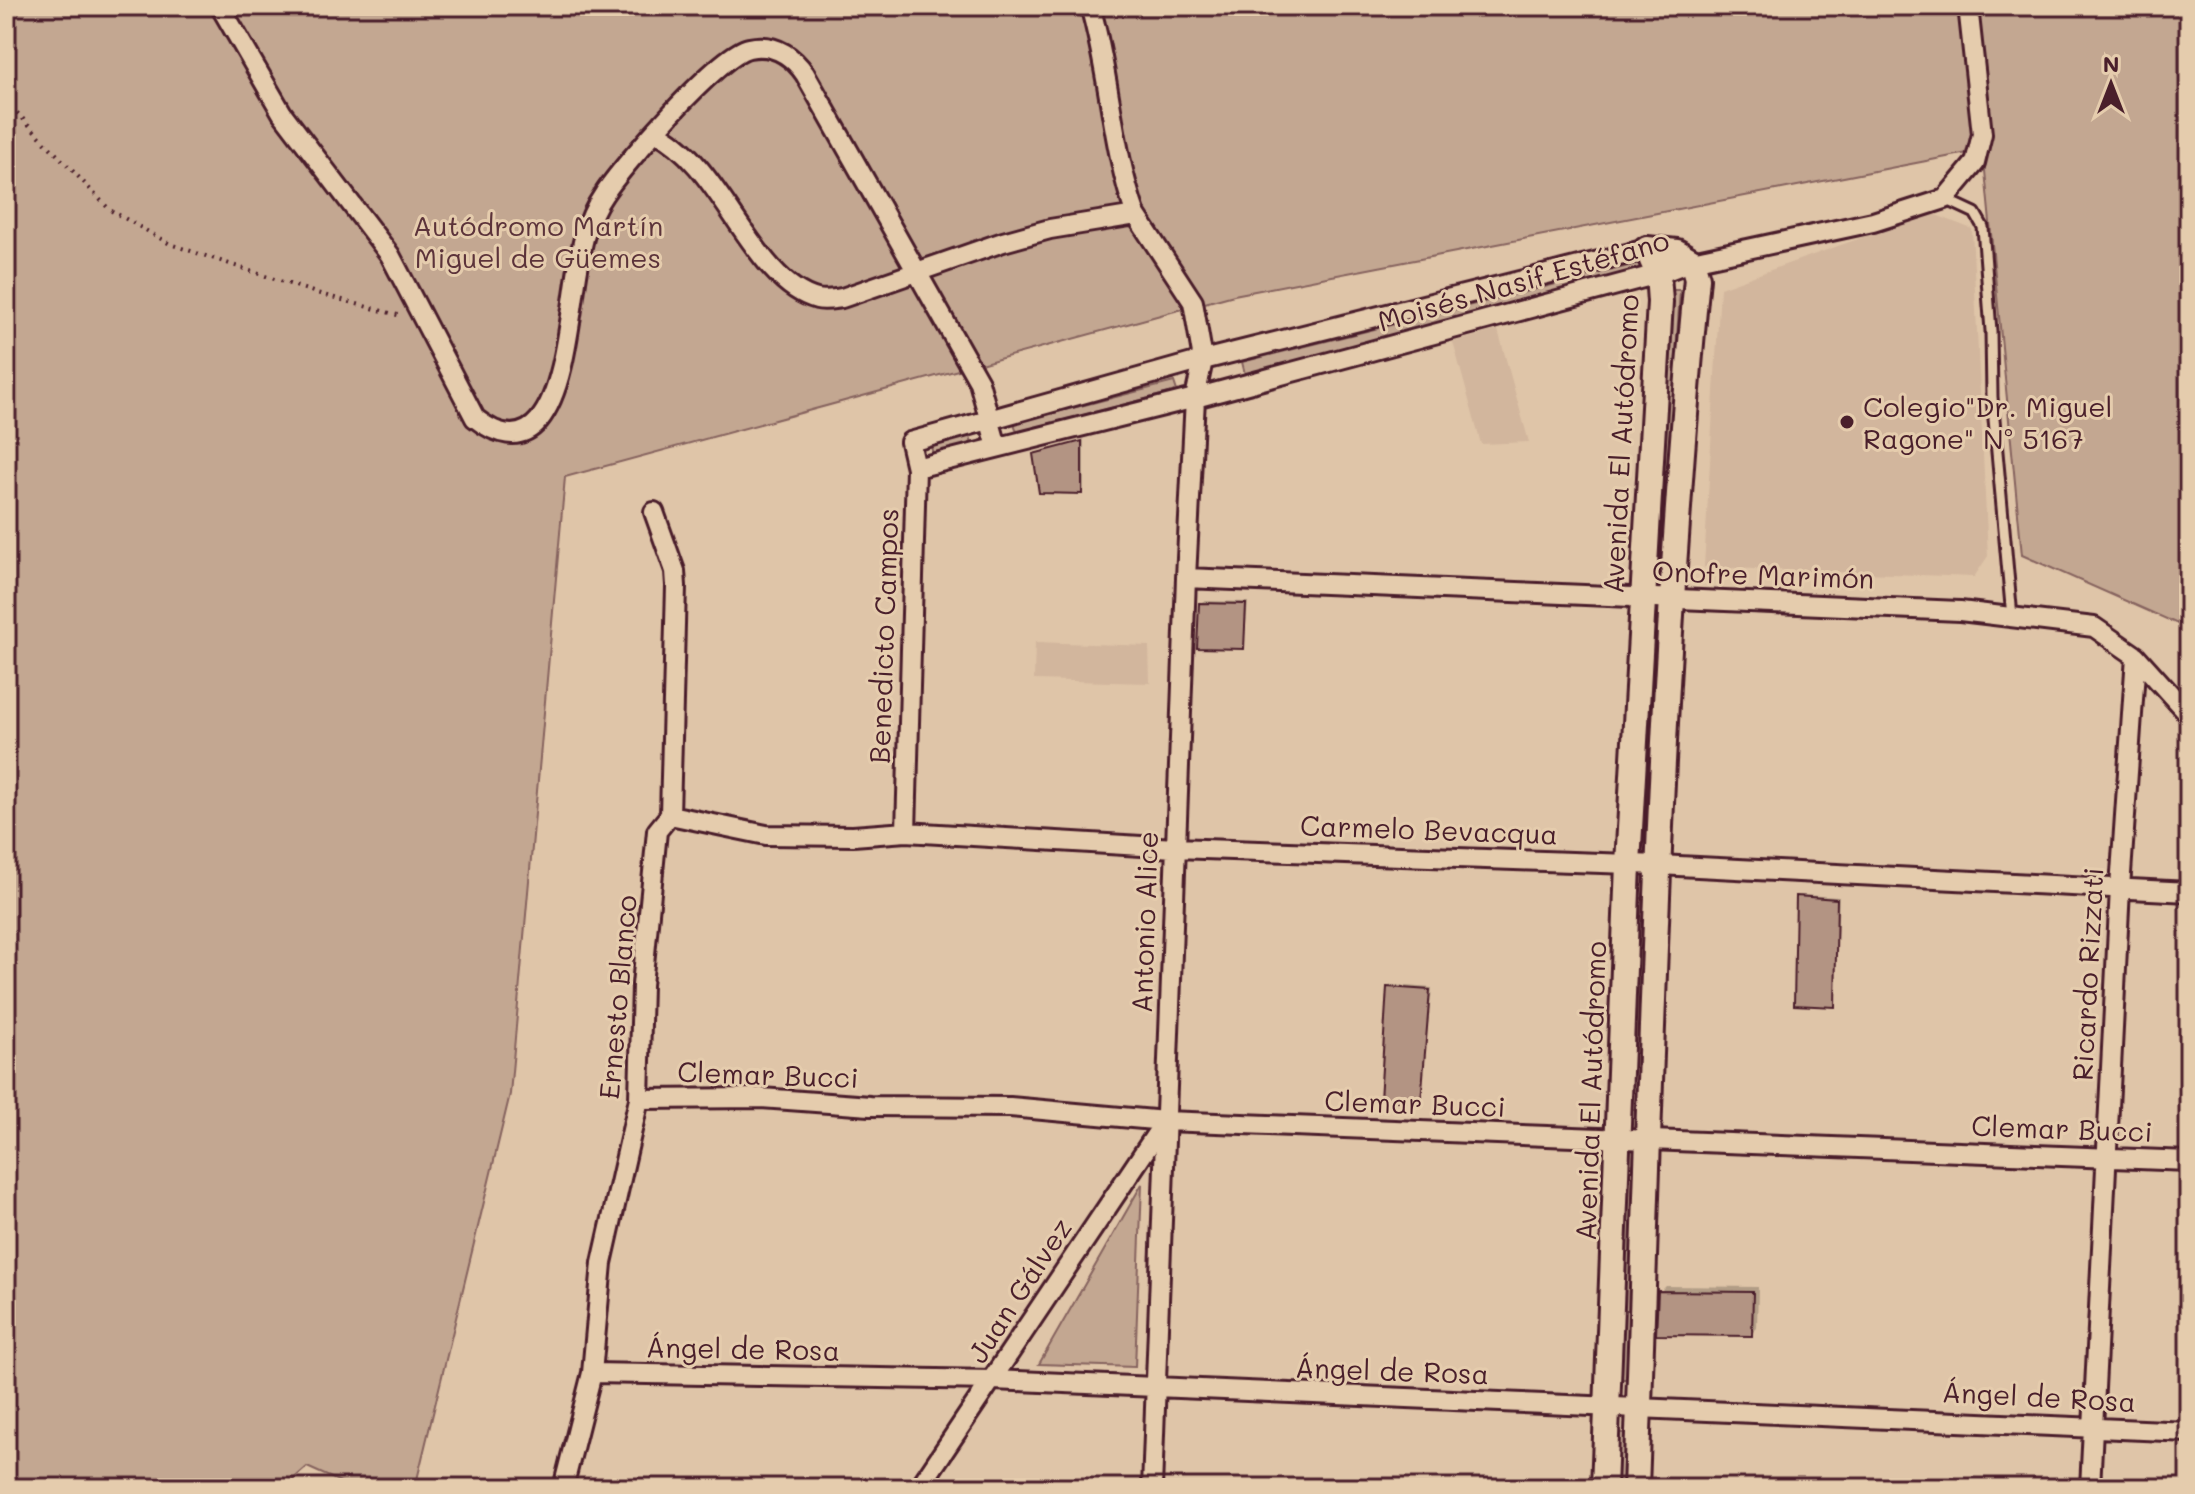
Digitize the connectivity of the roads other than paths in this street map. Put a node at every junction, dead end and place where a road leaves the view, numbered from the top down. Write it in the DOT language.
graph roads {
  1 [pos="220,6"];
  2 [pos="1090,6"];
  3 [pos="1968,6"];
  4 [pos="655,132"];
  5 [pos="1945,199"];
  6 [pos="1136,215"];
  7 [pos="1647,249"];
  8 [pos="1692,261"];
  9 [pos="920,272"];
  10 [pos="1658,274"];
  11 [pos="1203,360"];
  12 [pos="1195,398"];
  13 [pos="991,420"];
  14 [pos="910,442"];
  15 [pos="997,447"];
  16 [pos="916,468"];
  17 [pos="654,512"];
  18 [pos="1186,578"];
  19 [pos="1641,597"];
  20 [pos="1672,598"];
  21 [pos="2012,617"];
  22 [pos="2136,656"];
  23 [pos="2189,715"];
  24 [pos="670,815"];
  25 [pos="906,832"];
  26 [pos="1175,848"];
  27 [pos="1628,864"];
  28 [pos="1659,865"];
  29 [pos="2120,888"];
  30 [pos="2189,892"];
  31 [pos="639,1099"];
  32 [pos="1165,1121"];
  33 [pos="1619,1139"];
  34 [pos="1649,1141"];
  35 [pos="2106,1156"];
  36 [pos="2189,1161"];
  37 [pos="592,1373"];
  38 [pos="993,1380"];
  39 [pos="1157,1388"];
  40 [pos="1607,1406"];
  41 [pos="1639,1408"];
  42 [pos="2092,1427"];
  43 [pos="2189,1432"];
  44 [pos="563,1488"];
  45 [pos="919,1488"];
  46 [pos="1152,1488"];
  47 [pos="1604,1488"];
  48 [pos="1636,1488"];
  49 [pos="2090,1488"];
  1 -- 4 [label="street"];
  2 -- 6 [label="street"];
  3 -- 5 [label="street"];
  4 -- 9 [label="street"];
  4 -- 9 [label="street"];
  5 -- 8 [label="street, Moisés Nasif Estéfano"];
  5 -- 21 [label="lane"];
  6 -- 9 [label="street"];
  6 -- 11 [label="street"];
  7 -- 8 [label="street"];
  7 -- 10 [label="street, Avenida El Autódromo"];
  7 -- 11 [label="street, Moisés Nasif Estéfano"];
  8 -- 10 [label="street, Moisés Nasif Estéfano"];
  8 -- 20 [label="street"];
  9 -- 13 [label="street"];
  10 -- 12 [label="street, Moisés Nasif Estéfano"];
  10 -- 19 [label="street, Avenida El Autódromo"];
  11 -- 12 [label="street, Antonio Alice"];
  11 -- 13 [label="street, Moisés Nasif Estéfano"];
  12 -- 15 [label="street, Moisés Nasif Estéfano"];
  12 -- 18 [label="street, Antonio Alice"];
  13 -- 14 [label="street, Moisés Nasif Estéfano"];
  13 -- 15 [label="street"];
  14 -- 16 [label="street, Benedicto Campos"];
  15 -- 16 [label="street, Moisés Nasif Estéfano"];
  16 -- 25 [label="street, Benedicto Campos"];
  17 -- 24 [label="street, Ernesto Blanco"];
  18 -- 19 [label="street, Onofre Marimón"];
  18 -- 26 [label="street, Antonio Alice"];
  19 -- 20 [label="street, Onofre Marimón"];
  19 -- 27 [label="street, Avenida El Autódromo"];
  20 -- 21 [label="street, Onofre Marimón"];
  20 -- 28 [label="street"];
  21 -- 22 [label="street, Onofre Marimón"];
  22 -- 23 [label="street, Onofre Marimón"];
  22 -- 29 [label="street, Ricardo Rizzati"];
  24 -- 25 [label="street, Carmelo Bevacqua"];
  24 -- 31 [label="street, Ernesto Blanco"];
  25 -- 26 [label="street, Carmelo Bevacqua"];
  26 -- 27 [label="street, Carmelo Bevacqua"];
  26 -- 32 [label="street, Antonio Alice"];
  27 -- 28 [label="street, Carmelo Bevacqua"];
  27 -- 33 [label="street, Avenida El Autódromo"];
  28 -- 29 [label="street, Carmelo Bevacqua"];
  28 -- 34 [label="street"];
  29 -- 30 [label="street, Carmelo Bevacqua"];
  29 -- 35 [label="street, Ricardo Rizzati"];
  31 -- 32 [label="street, Clemar Bucci"];
  31 -- 37 [label="street, Ernesto Blanco"];
  32 -- 33 [label="street, Clemar Bucci"];
  32 -- 38 [label="street, Juan Gálvez"];
  32 -- 39 [label="street, Antonio Alice"];
  33 -- 34 [label="street, Clemar Bucci"];
  33 -- 40 [label="street, Avenida El Autódromo"];
  34 -- 35 [label="street, Clemar Bucci"];
  34 -- 41 [label="street"];
  35 -- 36 [label="street, Clemar Bucci"];
  35 -- 42 [label="street, Ricardo Rizzati"];
  37 -- 38 [label="street, Ángel de Rosa"];
  37 -- 44 [label="street, Ernesto Blanco"];
  38 -- 39 [label="street, Ángel de Rosa"];
  38 -- 45 [label="street, Juan Gálvez"];
  39 -- 40 [label="street, Ángel de Rosa"];
  39 -- 46 [label="street, Antonio Alice"];
  40 -- 41 [label="street, Ángel de Rosa"];
  40 -- 47 [label="street, Avenida El Autódromo"];
  41 -- 42 [label="street, Ángel de Rosa"];
  41 -- 48 [label="street"];
  42 -- 43 [label="street, Ángel de Rosa"];
  42 -- 49 [label="street, Ricardo Rizzati"];
}
